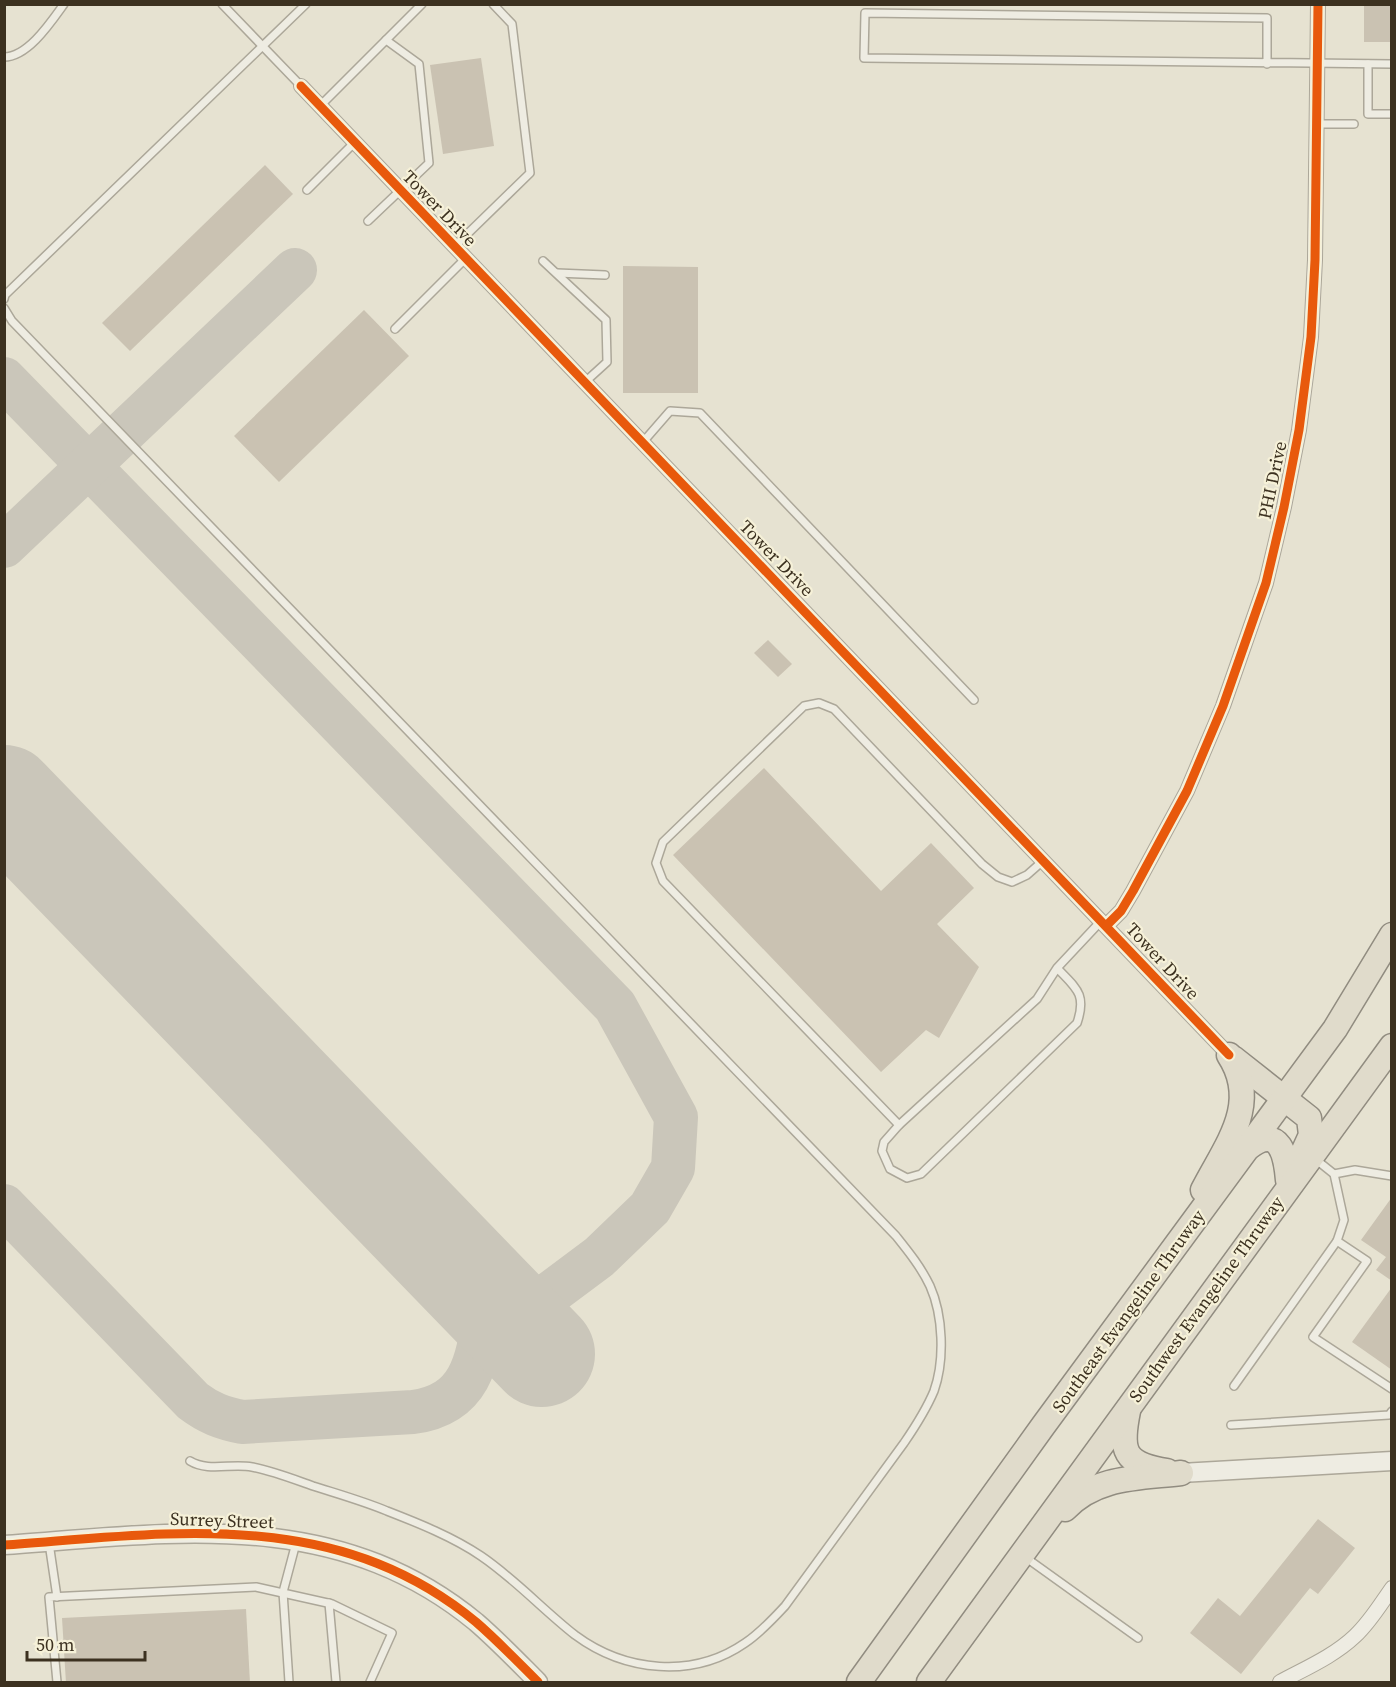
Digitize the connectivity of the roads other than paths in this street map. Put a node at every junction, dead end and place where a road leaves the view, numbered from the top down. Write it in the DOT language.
graph roads {
  1 [pos="64,4"];
  2 [pos="222,4"];
  3 [pos="306,4"];
  4 [pos="422,4"];
  5 [pos="494,4"];
  6 [pos="1318,4"];
  7 [pos="386,40"];
  8 [pos="263,47"];
  9 [pos="4,57"];
  10 [pos="1267,64"];
  11 [pos="1317,64"];
  12 [pos="1368,64"];
  13 [pos="1392,64"];
  14 [pos="300,86"];
  15 [pos="320,106"];
  16 [pos="1392,114"];
  17 [pos="1317,124"];
  18 [pos="1354,124"];
  19 [pos="355,142"];
  20 [pos="307,190"];
  21 [pos="401,190"];
  22 [pos="368,221"];
  23 [pos="455,246"];
  24 [pos="466,258"];
  25 [pos="543,261"];
  26 [pos="557,273"];
  27 [pos="605,275"];
  28 [pos="5,296"];
  29 [pos="4,308"];
  30 [pos="395,329"];
  31 [pos="585,382"];
  32 [pos="643,442"];
  33 [pos="974,700"];
  34 [pos="1044,860"];
  35 [pos="1104,923"];
  36 [pos="1392,935"];
  37 [pos="1057,968"];
  38 [pos="1392,1046"];
  39 [pos="1229,1055"];
  40 [pos="1285,1098"];
  41 [pos="899,1125"];
  42 [pos="1249,1147"];
  43 [pos="1311,1156"];
  44 [pos="1334,1174"];
  45 [pos="1392,1176"];
  46 [pos="1283,1190"];
  47 [pos="1337,1241"];
  48 [pos="1168,1257"];
  49 [pos="1234,1386"];
  50 [pos="1391,1388"];
  51 [pos="1129,1405"];
  52 [pos="1392,1411"];
  53 [pos="1231,1425"];
  54 [pos="190,1461"];
  55 [pos="1392,1461"];
  56 [pos="1181,1473"];
  57 [pos="297,1540"];
  58 [pos="49,1542"];
  59 [pos="4,1545"];
  60 [pos="1023,1555"];
  61 [pos="1392,1588"];
  62 [pos="283,1592"];
  63 [pos="57,1597"];
  64 [pos="329,1603"];
  65 [pos="1138,1638"];
  66 [pos="57,1683"];
  67 [pos="289,1683"];
  68 [pos="336,1683"];
  69 [pos="370,1683"];
  70 [pos="538,1683"];
  71 [pos="859,1683"];
  72 [pos="929,1683"];
  73 [pos="1280,1683"];
  1 -- 9 [label="lane"];
  2 -- 8 [label="lane"];
  3 -- 8 [label="lane"];
  4 -- 7 [label="lane"];
  5 -- 23 [label="lane"];
  6 -- 11 [label="street, PHI Drive"];
  7 -- 15 [label="lane"];
  7 -- 21 [label="lane"];
  8 -- 14 [label="lane"];
  8 -- 28 [label="lane"];
  10 -- 10 [label="lane"];
  10 -- 11 [label="lane"];
  11 -- 12 [label="lane"];
  11 -- 17 [label="street, PHI Drive"];
  12 -- 13 [label="lane"];
  12 -- 16 [label="lane"];
  14 -- 15 [label="street, Tower Drive"];
  15 -- 19 [label="street, Tower Drive"];
  17 -- 18 [label="lane"];
  17 -- 35 [label="street, PHI Drive"];
  19 -- 20 [label="lane"];
  19 -- 21 [label="street, Tower Drive"];
  21 -- 22 [label="lane"];
  21 -- 23 [label="street, Tower Drive"];
  23 -- 24 [label="street, Tower Drive"];
  24 -- 30 [label="lane"];
  24 -- 31 [label="street, Tower Drive"];
  25 -- 26 [label="lane"];
  26 -- 27 [label="lane"];
  26 -- 31 [label="lane"];
  29 -- 54 [label="lane"];
  31 -- 32 [label="street, Tower Drive"];
  32 -- 33 [label="lane"];
  32 -- 34 [label="street, Tower Drive"];
  34 -- 35 [label="street, Tower Drive"];
  34 -- 41 [label="lane"];
  35 -- 37 [label="lane"];
  35 -- 39 [label="street, Tower Drive"];
  36 -- 40 [label="highway, Southeast Evangeline Thruway"];
  37 -- 41 [label="lane"];
  37 -- 41 [label="lane"];
  38 -- 43 [label="highway, Southwest Evangeline Thruway"];
  39 -- 40 [label="highway"];
  39 -- 48 [label="highway"];
  40 -- 42 [label="highway, Southeast Evangeline Thruway"];
  40 -- 46 [label="highway"];
  42 -- 46 [label="highway"];
  42 -- 48 [label="highway, Southeast Evangeline Thruway"];
  43 -- 44 [label="lane"];
  43 -- 46 [label="highway, Southwest Evangeline Thruway"];
  44 -- 45 [label="lane"];
  44 -- 47 [label="lane"];
  46 -- 51 [label="highway, Southwest Evangeline Thruway"];
  47 -- 49 [label="lane"];
  47 -- 50 [label="lane"];
  48 -- 71 [label="highway, Southeast Evangeline Thruway"];
  51 -- 56 [label="highway"];
  51 -- 60 [label="highway, Southwest Evangeline Thruway"];
  52 -- 53 [label="lane"];
  55 -- 56 [label="street"];
  56 -- 60 [label="highway"];
  57 -- 58 [label="street, Surrey Street"];
  57 -- 62 [label="lane"];
  57 -- 70 [label="street, Surrey Street"];
  58 -- 59 [label="street, Surrey Street"];
  58 -- 63 [label="lane"];
  60 -- 65 [label="lane"];
  60 -- 72 [label="highway"];
  61 -- 73 [label="street"];
  62 -- 63 [label="lane"];
  62 -- 64 [label="lane"];
  62 -- 67 [label="lane"];
  63 -- 66 [label="lane"];
  64 -- 68 [label="lane"];
  64 -- 69 [label="lane"];
}
